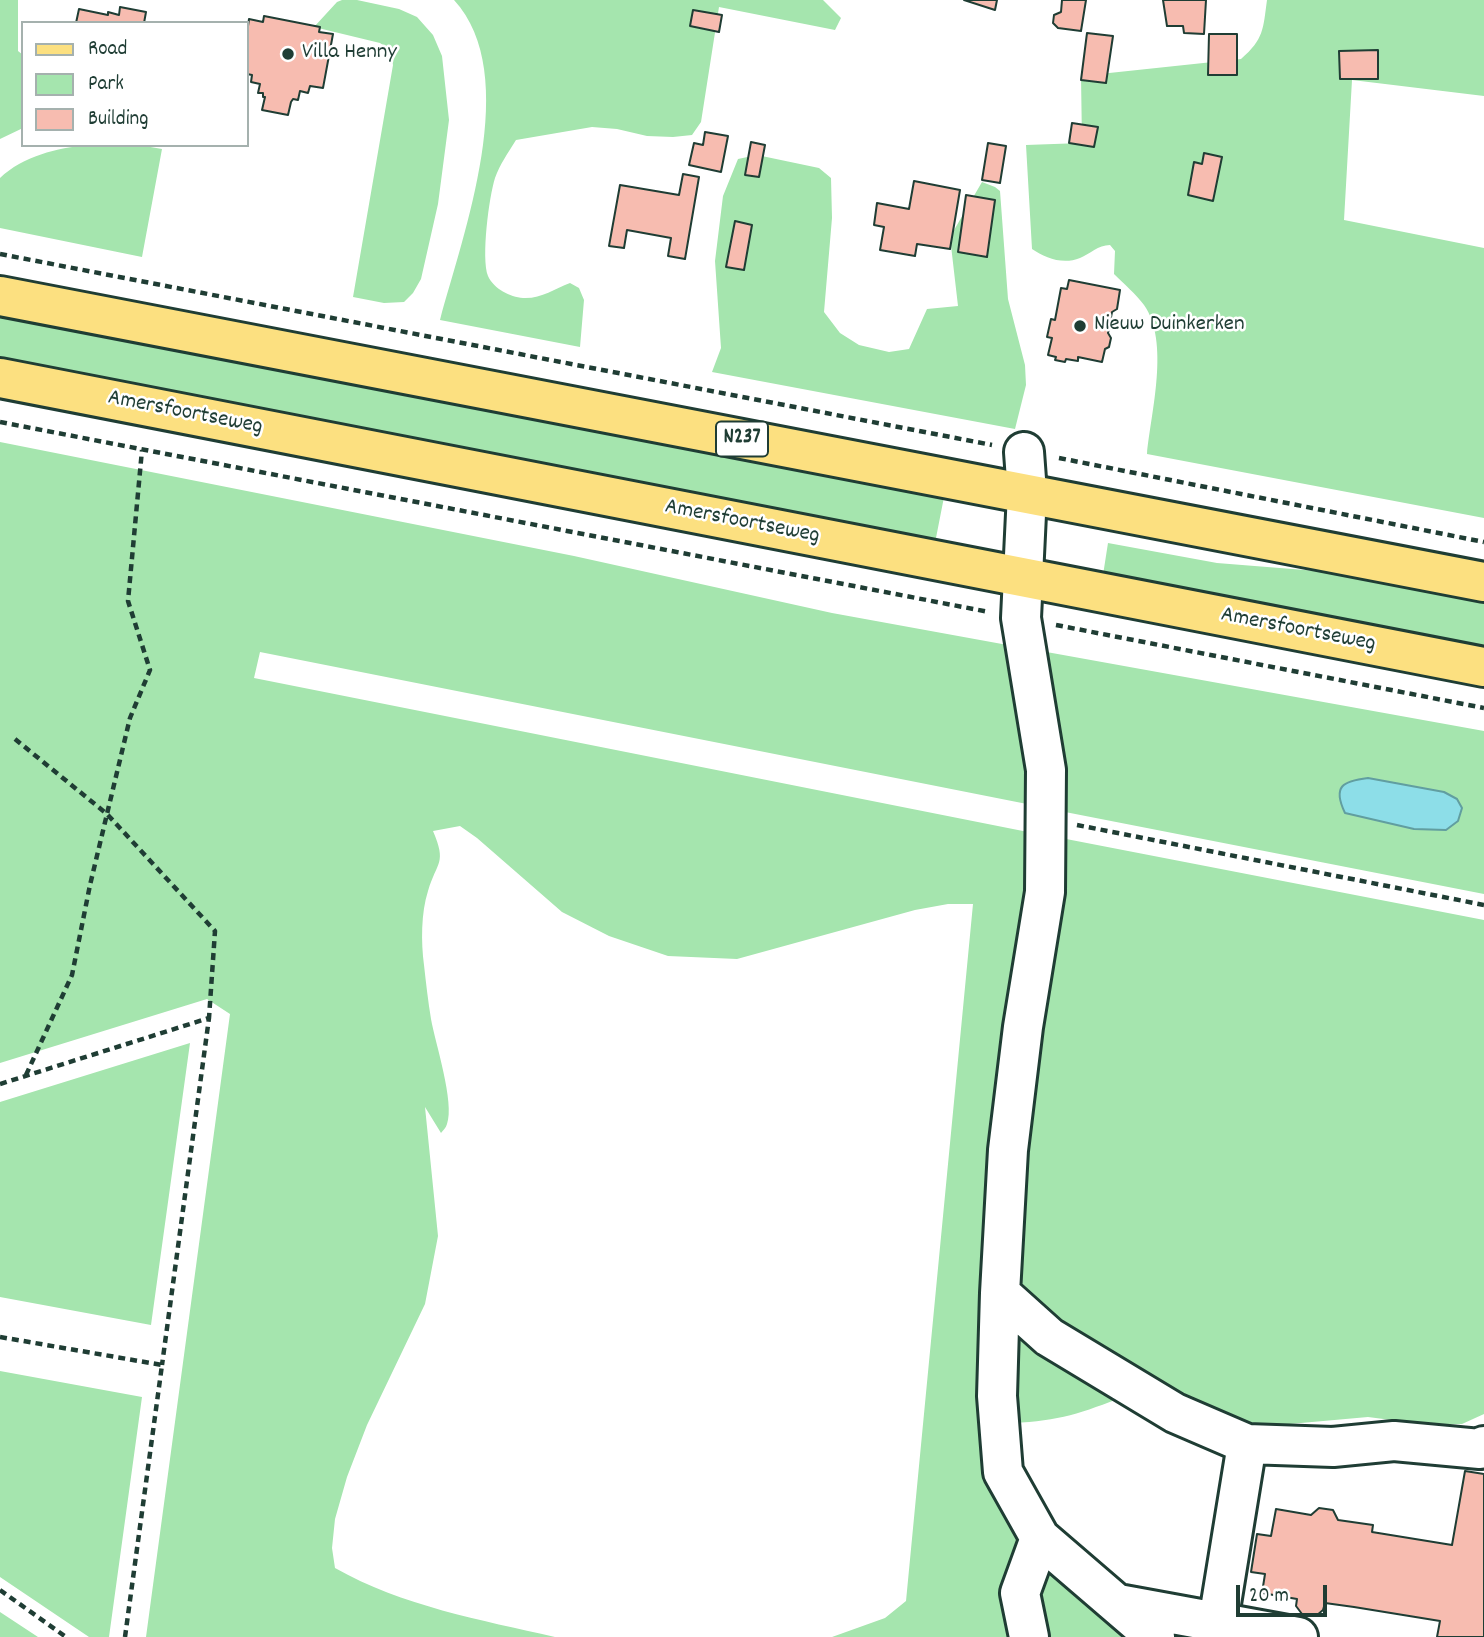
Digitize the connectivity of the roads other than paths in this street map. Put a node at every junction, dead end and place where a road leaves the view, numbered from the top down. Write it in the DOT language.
graph roads {
  1 [pos="0,296"];
  2 [pos="0,378"];
  3 [pos="1024,452"];
  4 [pos="1027,493"];
  5 [pos="1024,578"];
  6 [pos="1484,582"];
  7 [pos="1484,667"];
  8 [pos="1000,1293"];
  9 [pos="1247,1444"];
  10 [pos="1484,1446"];
  11 [pos="1040,1538"];
  12 [pos="1114,1604"];
  13 [pos="1203,1626"];
  14 [pos="1029,1637"];
  15 [pos="1155,1637"];
  16 [pos="1298,1637"];
  1 -- 4 [label="main road, N237"];
  2 -- 5 [label="main road, Amersfoortseweg"];
  3 -- 4 [label="lane"];
  4 -- 5 [label="lane"];
  4 -- 6 [label="main road, N237"];
  5 -- 7 [label="main road, Amersfoortseweg"];
  5 -- 8 [label="lane"];
  8 -- 9 [label="lane"];
  8 -- 11 [label="lane"];
  9 -- 10 [label="lane"];
  9 -- 13 [label="lane"];
  11 -- 12 [label="lane"];
  11 -- 14 [label="lane"];
  12 -- 13 [label="lane"];
  12 -- 15 [label="lane"];
  13 -- 16 [label="lane"];
}
